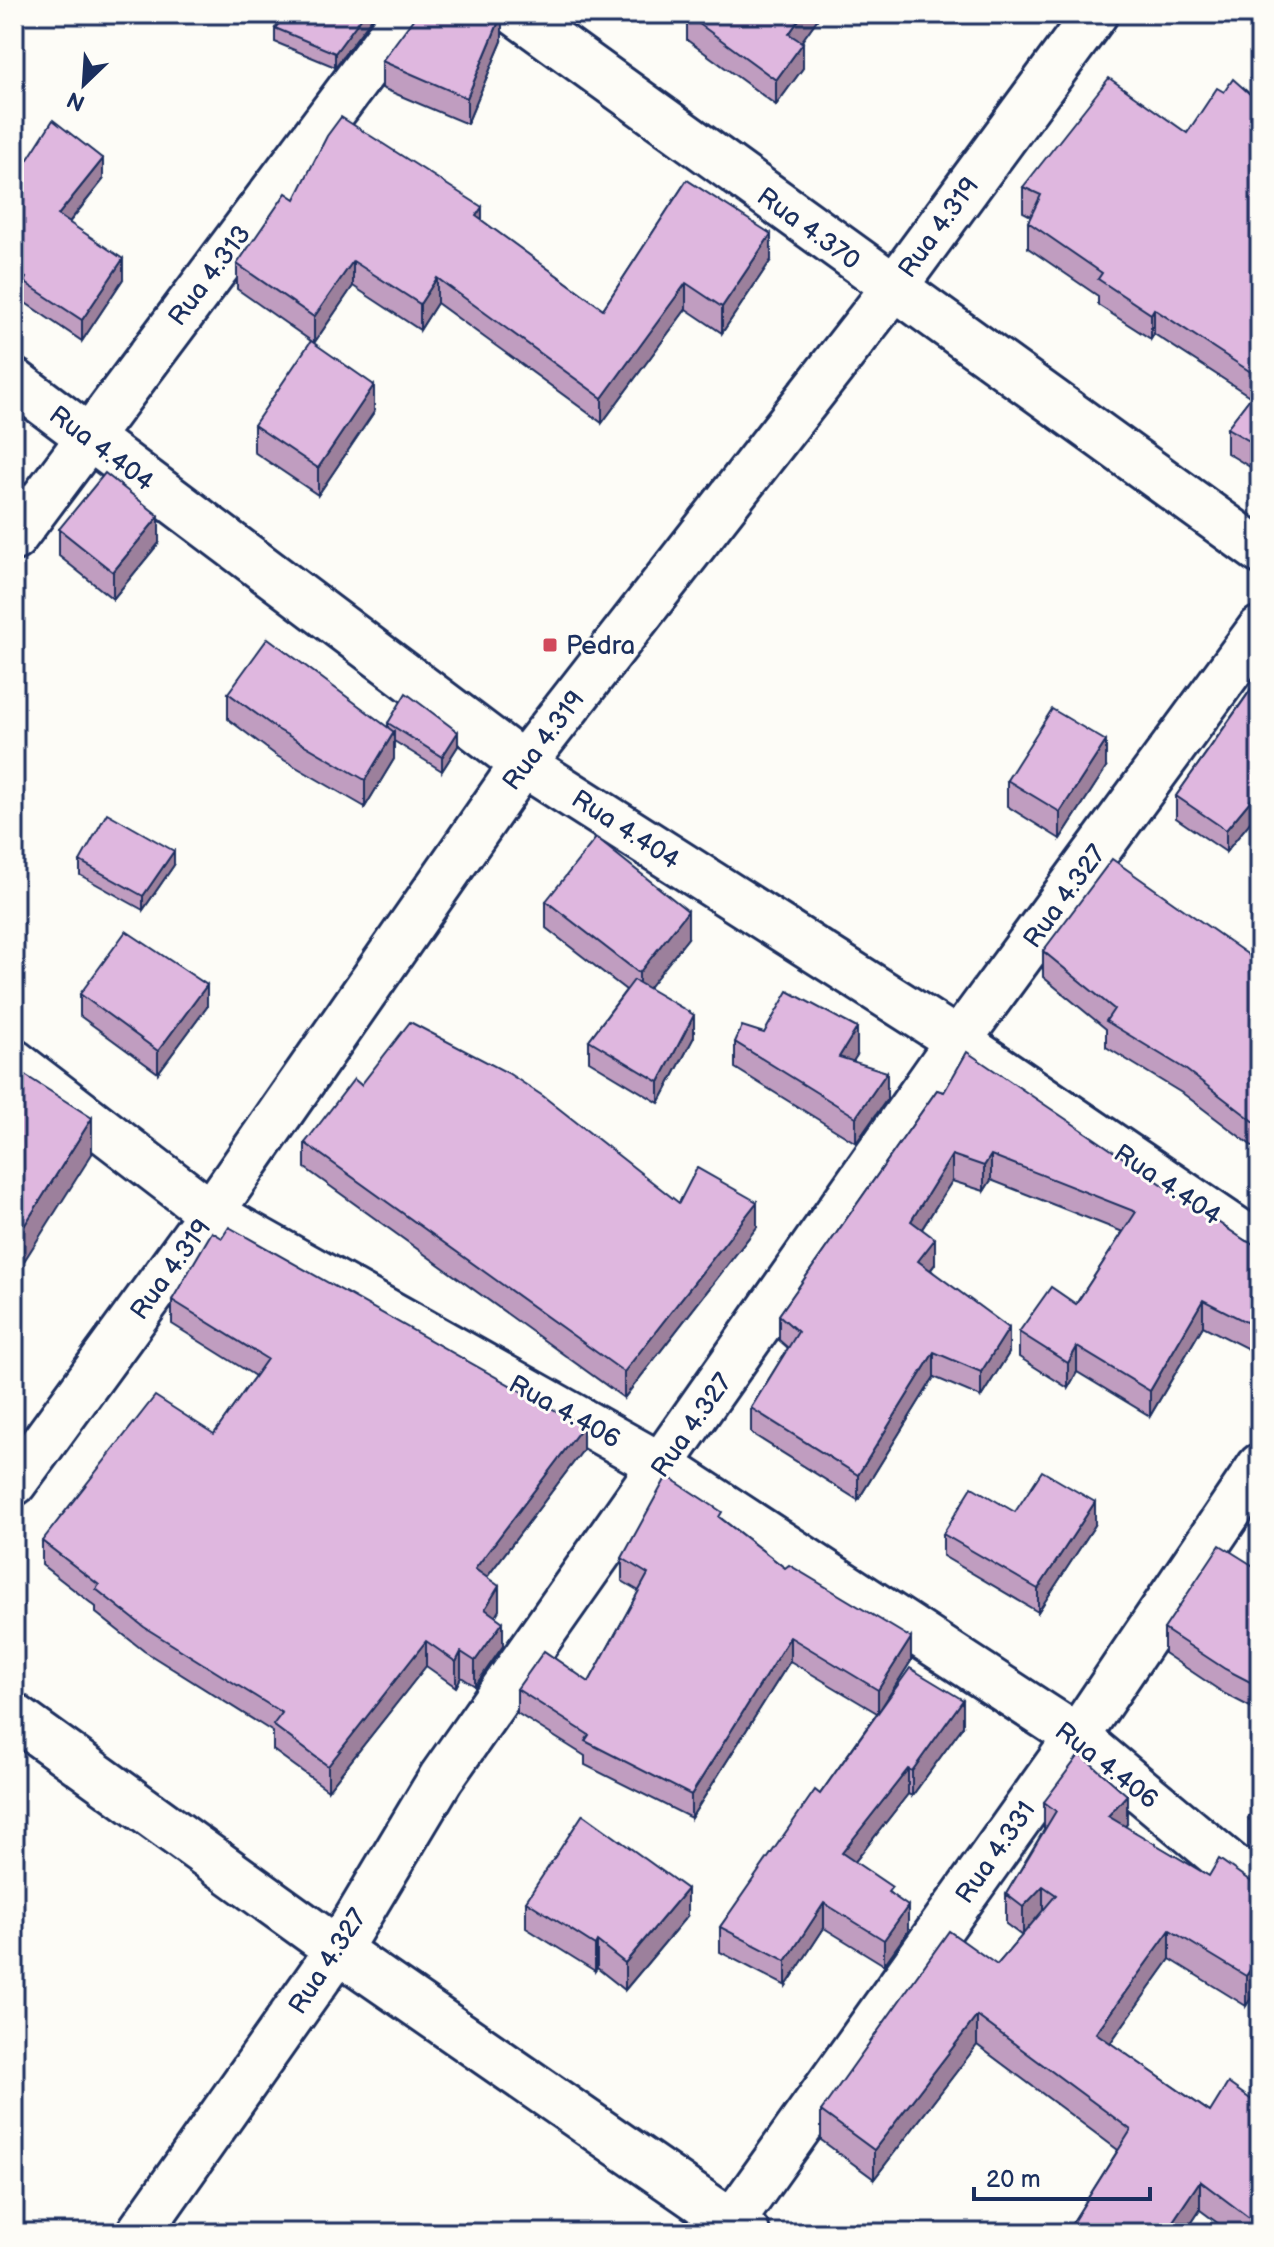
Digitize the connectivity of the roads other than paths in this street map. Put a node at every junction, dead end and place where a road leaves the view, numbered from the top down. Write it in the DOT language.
graph roads {
  1 [pos="406,14"];
  2 [pos="517,14"];
  3 [pos="1095,14"];
  4 [pos="893,289"];
  5 [pos="14,381"];
  6 [pos="87,436"];
  7 [pos="14,538"];
  8 [pos="1260,551"];
  9 [pos="1260,629"];
  10 [pos="523,764"];
  11 [pos="958,1041"];
  12 [pos="14,1062"];
  13 [pos="211,1213"];
  14 [pos="1260,1246"];
  15 [pos="662,1466"];
  16 [pos="1260,1466"];
  17 [pos="14,1483"];
  18 [pos="14,1716"];
  19 [pos="1077,1737"];
  20 [pos="1260,1890"];
  21 [pos="338,1950"];
  22 [pos="734,2229"];
  23 [pos="139,2233"];
  1 -- 6 [label="street, Rua 4.313"];
  2 -- 4 [label="street, Rua 4.370"];
  3 -- 4 [label="street, Rua 4.319"];
  4 -- 8 [label="street, Rua 4.370"];
  4 -- 10 [label="street, Rua 4.319"];
  5 -- 6 [label="street, Rua 4.404"];
  6 -- 7 [label="street, Rua 4.313"];
  6 -- 10 [label="street, Rua 4.404"];
  9 -- 11 [label="street, Rua 4.327"];
  10 -- 11 [label="street, Rua 4.404"];
  10 -- 13 [label="street, Rua 4.319"];
  11 -- 14 [label="street, Rua 4.404"];
  11 -- 15 [label="street, Rua 4.327"];
  12 -- 13 [label="street, Rua 4.406"];
  13 -- 15 [label="street, Rua 4.406"];
  13 -- 17 [label="street, Rua 4.319"];
  15 -- 19 [label="street, Rua 4.406"];
  15 -- 21 [label="street, Rua 4.327"];
  16 -- 19 [label="street, Rua 4.331"];
  18 -- 21 [label="street"];
  19 -- 20 [label="street, Rua 4.406"];
  19 -- 22 [label="street, Rua 4.331"];
  21 -- 22 [label="street"];
  21 -- 23 [label="street, Rua 4.327"];
}
